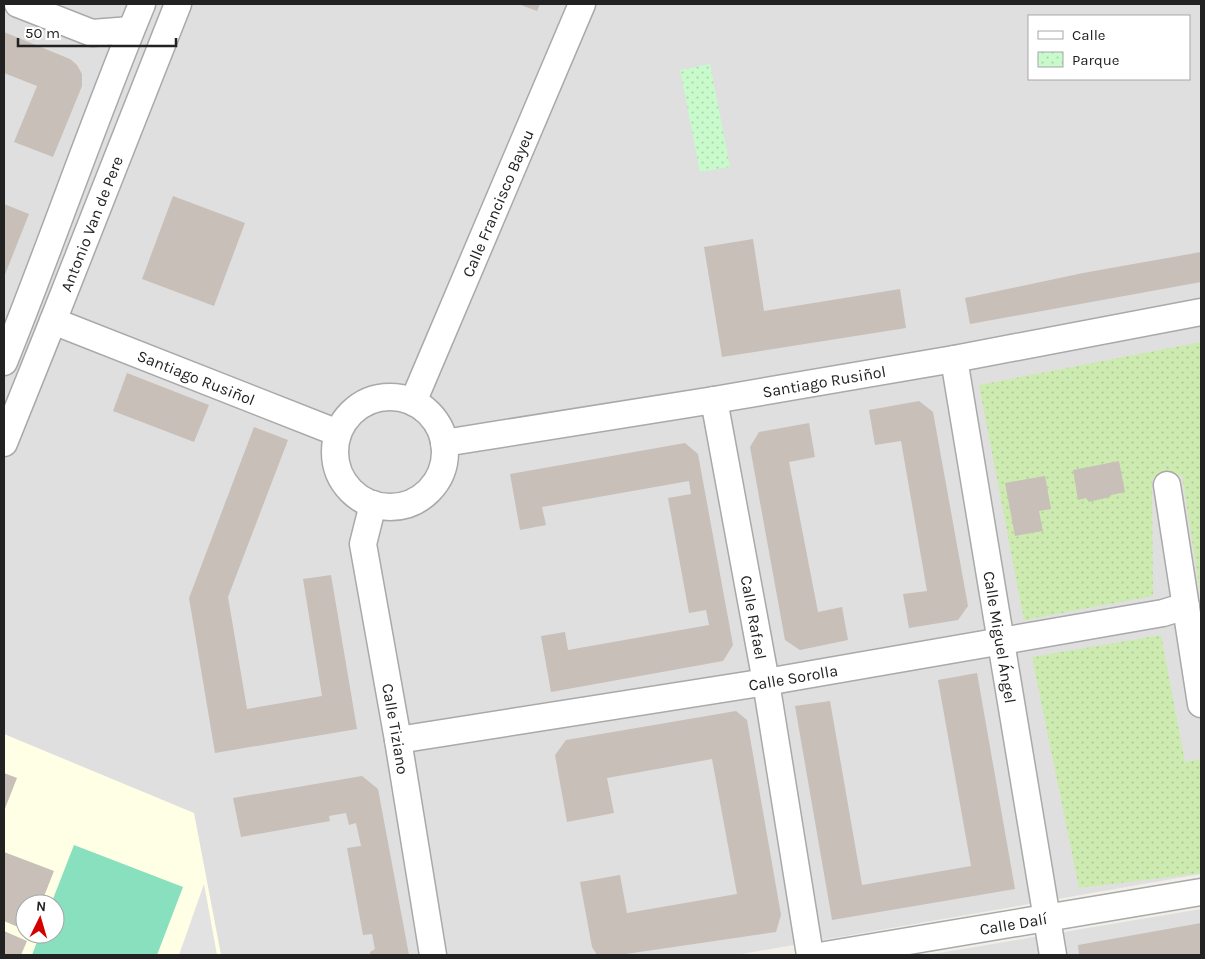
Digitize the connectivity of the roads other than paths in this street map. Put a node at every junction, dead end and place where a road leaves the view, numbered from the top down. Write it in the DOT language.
graph roads {
  1 [pos="18,4"];
  2 [pos="142,4"];
  3 [pos="178,4"];
  4 [pos="582,4"];
  5 [pos="131,30"];
  6 [pos="92,33"];
  7 [pos="116,66"];
  8 [pos="1201,312"];
  9 [pos="53,320"];
  10 [pos="954,359"];
  11 [pos="4,362"];
  12 [pos="714,400"];
  13 [pos="413,402"];
  14 [pos="338,433"];
  15 [pos="4,443"];
  16 [pos="444,443"];
  17 [pos="1167,484"];
  18 [pos="372,504"];
  19 [pos="1186,606"];
  20 [pos="1001,641"];
  21 [pos="766,682"];
  22 [pos="1201,704"];
  23 [pos="398,740"];
  24 [pos="1201,892"];
  25 [pos="1047,918"];
  26 [pos="433,955"];
  27 [pos="810,955"];
  28 [pos="825,955"];
  29 [pos="1053,955"];
  1 -- 6 [label="street"];
  2 -- 5 [label="street, Antonio Van de Pere"];
  3 -- 9 [label="street, Antonio Van de Pere"];
  4 -- 13 [label="street, Calle Francisco Bayeu"];
  5 -- 6 [label="street"];
  5 -- 7 [label="street, Antonio Van de Pere"];
  6 -- 7 [label="street"];
  7 -- 11 [label="street, Antonio Van de Pere"];
  8 -- 10 [label="street, Santiago Rusiñol"];
  9 -- 14 [label="street, Santiago Rusiñol"];
  9 -- 15 [label="street, Antonio Van de Pere"];
  10 -- 12 [label="street, Santiago Rusiñol"];
  10 -- 20 [label="street, Calle Miguel Ángel"];
  12 -- 16 [label="street, Santiago Rusiñol"];
  12 -- 21 [label="street, Calle Rafael"];
  13 -- 14 [label="street"];
  13 -- 16 [label="street"];
  14 -- 18 [label="street"];
  16 -- 18 [label="street"];
  17 -- 19 [label="street"];
  18 -- 23 [label="street, Calle Tiziano"];
  19 -- 20 [label="street, Calle Sorolla"];
  19 -- 22 [label="street"];
  20 -- 21 [label="street, Calle Sorolla"];
  20 -- 25 [label="street, Calle Miguel Ángel"];
  21 -- 23 [label="street, Calle Sorolla"];
  21 -- 27 [label="street, Calle Rafael"];
  23 -- 26 [label="street, Calle Tiziano"];
  24 -- 25 [label="street, Calle Dalí"];
  25 -- 28 [label="street, Calle Dalí"];
  25 -- 29 [label="street, Calle Miguel Ángel"];
}
